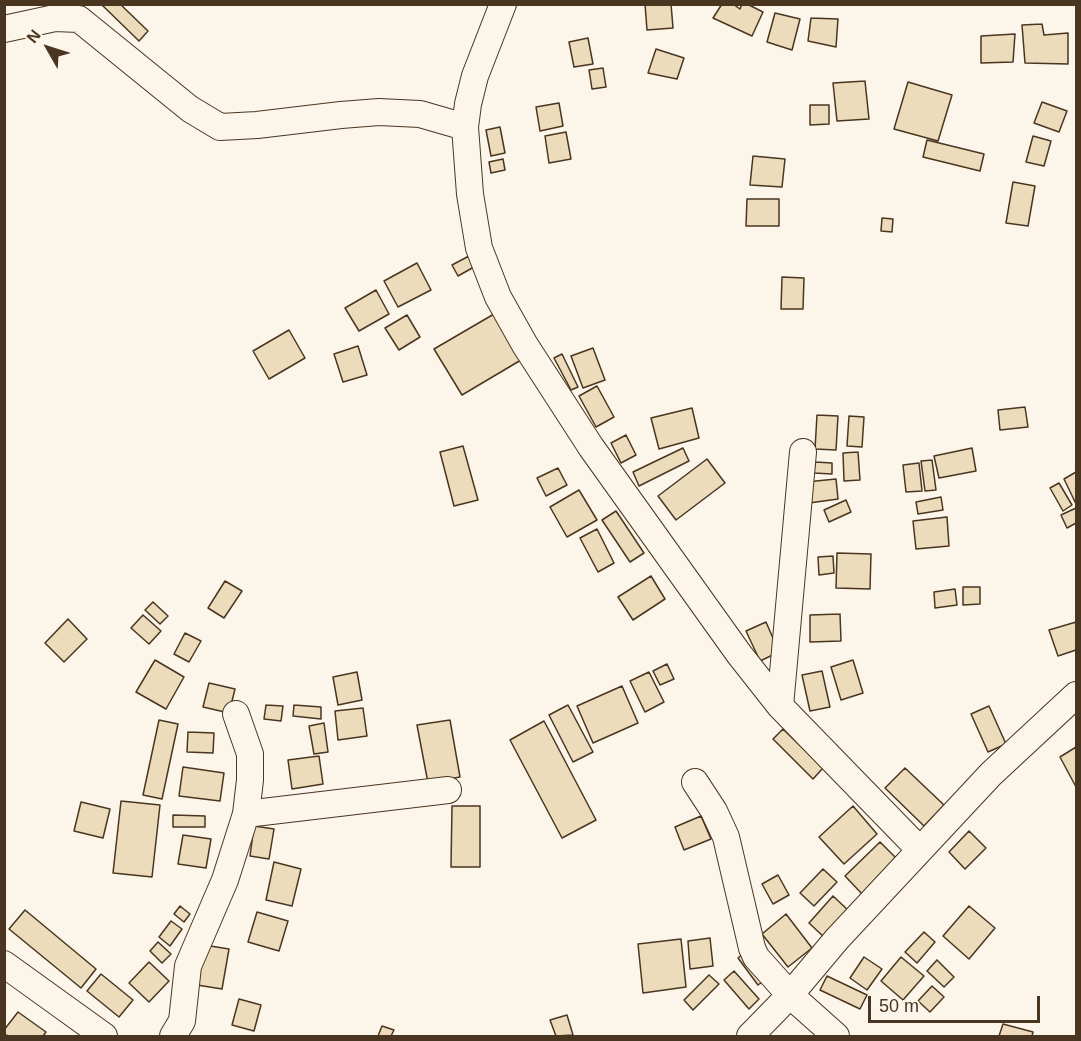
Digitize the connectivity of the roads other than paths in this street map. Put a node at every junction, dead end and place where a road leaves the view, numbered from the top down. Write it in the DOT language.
graph roads {
  1 [pos="503,4"];
  2 [pos="73,12"];
  3 [pos="4,29"];
  4 [pos="465,127"];
  5 [pos="804,452"];
  6 [pos="1077,695"];
  7 [pos="780,706"];
  8 [pos="236,714"];
  9 [pos="695,782"];
  10 [pos="448,790"];
  11 [pos="246,814"];
  12 [pos="920,850"];
  13 [pos="4,964"];
  14 [pos="790,995"];
  15 [pos="104,1036"];
  16 [pos="173,1036"];
  17 [pos="750,1036"];
  18 [pos="836,1036"];
  1 -- 4 [label="street"];
  2 -- 3 [label="street"];
  2 -- 4 [label="street"];
  4 -- 7 [label="street"];
  5 -- 7 [label="street"];
  6 -- 12 [label="street"];
  7 -- 12 [label="street"];
  8 -- 11 [label="street"];
  9 -- 14 [label="street"];
  10 -- 11 [label="street"];
  11 -- 16 [label="street"];
  12 -- 14 [label="street"];
  13 -- 15 [label="street"];
  14 -- 17 [label="street"];
  14 -- 18 [label="street"];
}
